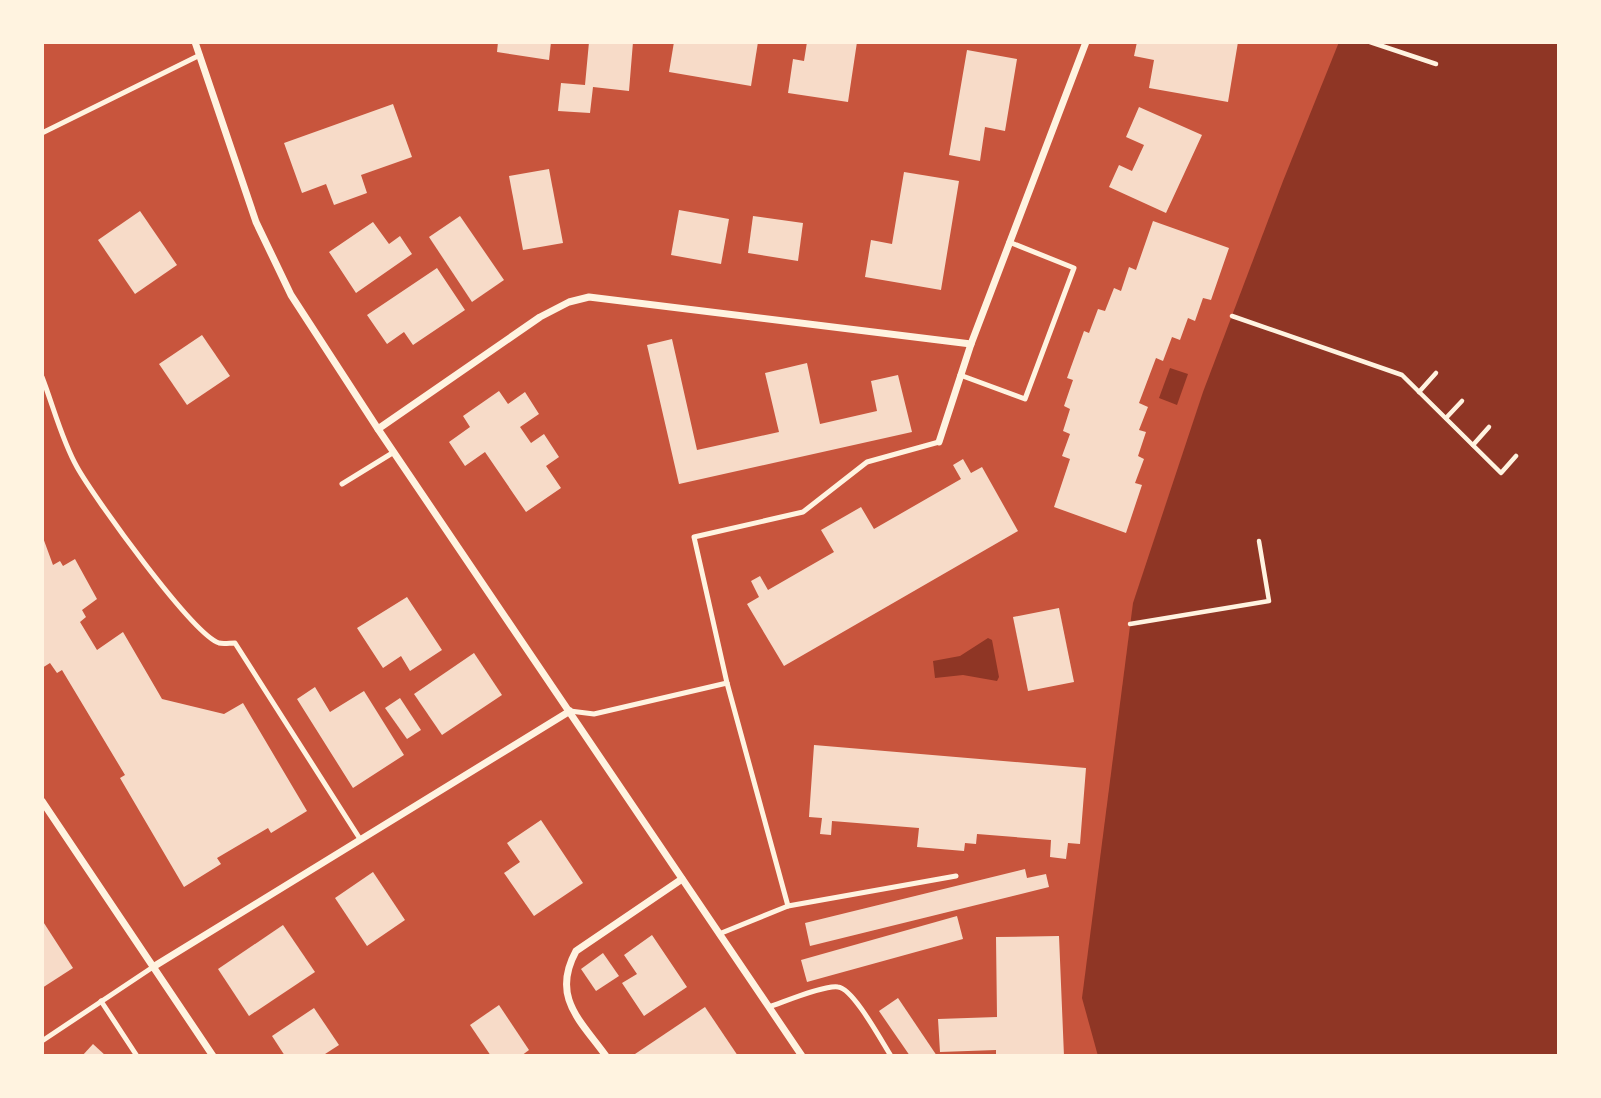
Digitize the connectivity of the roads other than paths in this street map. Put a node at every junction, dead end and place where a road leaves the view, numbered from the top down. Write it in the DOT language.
graph roads {
  1 [pos="195,42"];
  2 [pos="1086,42"];
  3 [pos="200,55"];
  4 [pos="42,133"];
  5 [pos="1009,242"];
  6 [pos="971,344"];
  7 [pos="960,375"];
  8 [pos="42,377"];
  9 [pos="378,429"];
  10 [pos="939,442"];
  11 [pos="394,452"];
  12 [pos="342,484"];
  13 [pos="727,683"];
  14 [pos="570,711"];
  15 [pos="43,806"];
  16 [pos="360,839"];
  17 [pos="956,876"];
  18 [pos="682,879"];
  19 [pos="788,906"];
  20 [pos="719,934"];
  21 [pos="153,967"];
  22 [pos="101,1001"];
  23 [pos="769,1007"];
  24 [pos="42,1041"];
  25 [pos="137,1056"];
  26 [pos="213,1056"];
  27 [pos="606,1056"];
  28 [pos="802,1056"];
  29 [pos="891,1056"];
  1 -- 3 [label="street"];
  2 -- 5 [label="street"];
  3 -- 4 [label="lane"];
  3 -- 9 [label="street"];
  5 -- 6 [label="street"];
  5 -- 7 [label="lane"];
  6 -- 7 [label="street"];
  6 -- 9 [label="street"];
  7 -- 10 [label="street"];
  8 -- 16 [label="lane"];
  9 -- 11 [label="street"];
  10 -- 13 [label="lane"];
  11 -- 12 [label="lane"];
  11 -- 14 [label="street"];
  13 -- 14 [label="lane"];
  13 -- 19 [label="lane"];
  14 -- 16 [label="street"];
  14 -- 18 [label="street"];
  15 -- 21 [label="street"];
  16 -- 21 [label="street"];
  17 -- 19 [label="lane"];
  18 -- 20 [label="street"];
  18 -- 27 [label="street"];
  19 -- 20 [label="lane"];
  20 -- 23 [label="street"];
  21 -- 22 [label="lane"];
  21 -- 26 [label="street"];
  22 -- 24 [label="lane"];
  22 -- 25 [label="lane"];
  23 -- 28 [label="street"];
  23 -- 29 [label="lane"];
}
